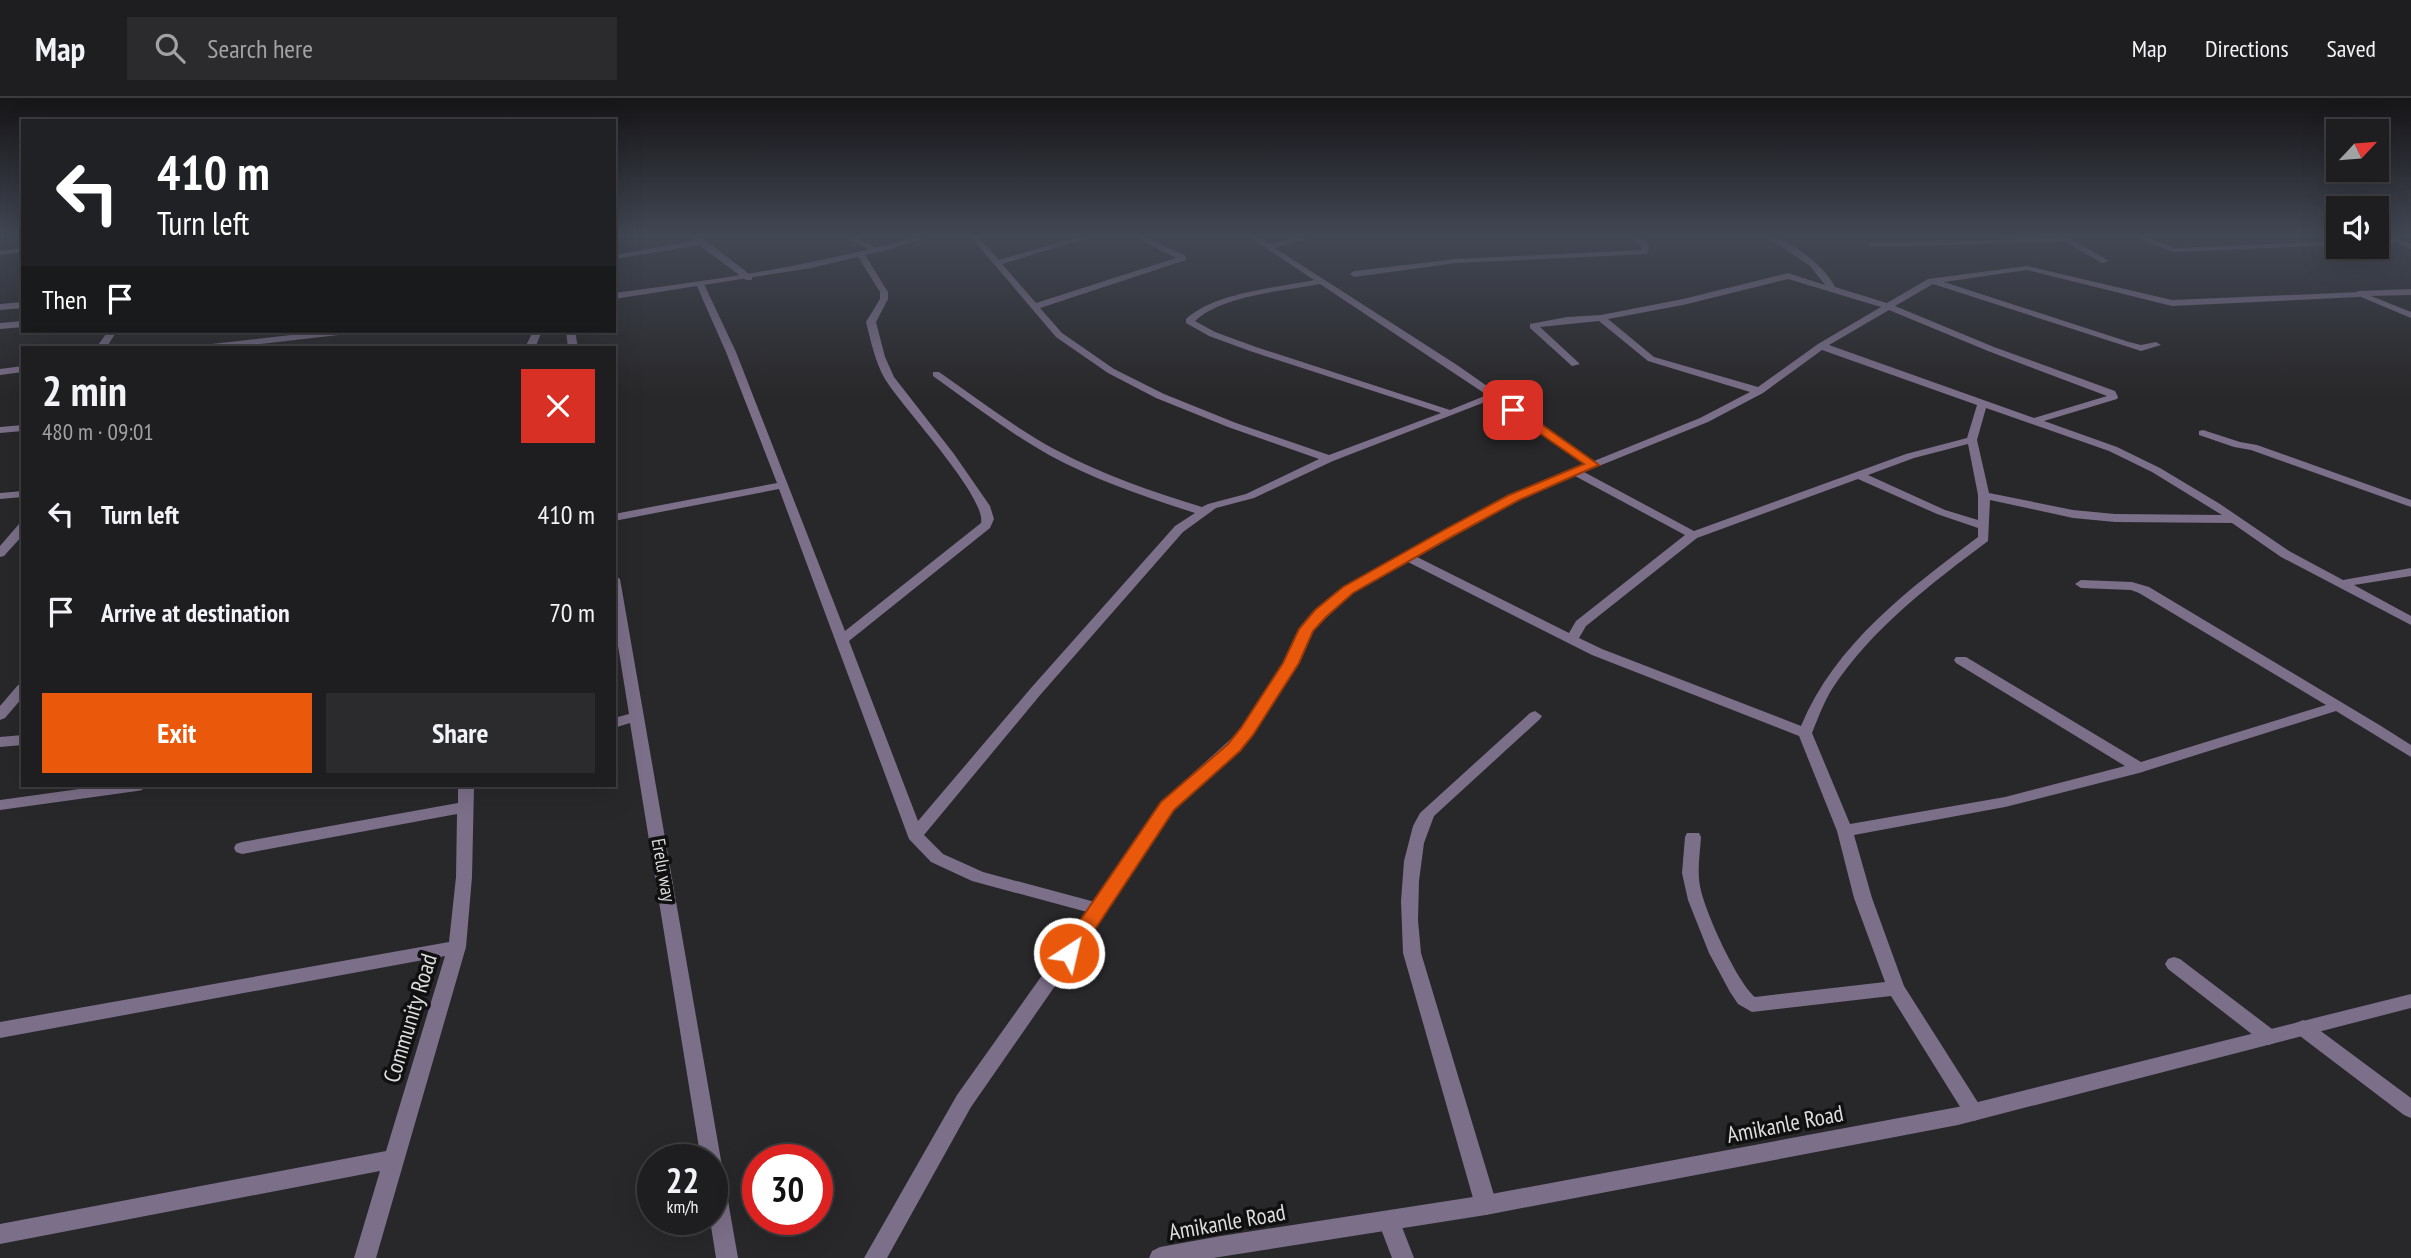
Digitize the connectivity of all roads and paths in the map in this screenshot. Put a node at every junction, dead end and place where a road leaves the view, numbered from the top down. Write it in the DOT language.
graph roads {
  1 [pos="656,290"];
  2 [pos="703,290"];
  3 [pos="883,290"];
  4 [pos="1021,290"];
  5 [pos="1085,290"];
  6 [pos="1279,290"];
  7 [pos="1335,290"];
  8 [pos="1728,290"];
  9 [pos="1840,290"];
  10 [pos="1915,290"];
  11 [pos="1959,290"];
  12 [pos="2119,290"];
  13 [pos="2411,292"];
  14 [pos="2381,293"];
  15 [pos="2358,294"];
  16 [pos="616,296"];
  17 [pos="21,304"];
  18 [pos="1036,306"];
  19 [pos="1888,306"];
  20 [pos="0,307"];
  21 [pos="2411,308"];
  22 [pos="2411,315"];
  23 [pos="1601,318"];
  24 [pos="21,324"];
  25 [pos="0,326"];
  26 [pos="330,333"];
  27 [pos="2156,345"];
  28 [pos="220,346"];
  29 [pos="1821,346"];
  30 [pos="1575,364"];
  31 [pos="21,369"];
  32 [pos="0,372"];
  33 [pos="936,374"];
  34 [pos="1759,391"];
  35 [pos="1493,396"];
  36 [pos="1983,402"];
  37 [pos="1450,413"];
  38 [pos="2038,420"];
  39 [pos="21,428"];
  40 [pos="0,430"];
  41 [pos="2203,433"];
  42 [pos="1972,440"];
  43 [pos="1329,459"];
  44 [pos="1593,465"];
  45 [pos="1575,472"];
  46 [pos="1858,475"];
  47 [pos="783,485"];
  48 [pos="21,494"];
  49 [pos="1984,495"];
  50 [pos="0,496"];
  51 [pos="2411,504"];
  52 [pos="1202,512"];
  53 [pos="616,518"];
  54 [pos="2235,519"];
  55 [pos="1983,526"];
  56 [pos="21,529"];
  57 [pos="1693,536"];
  58 [pos="0,553"];
  59 [pos="1408,556"];
  60 [pos="2411,572"];
  61 [pos="2081,584"];
  62 [pos="2340,584"];
  63 [pos="616,592"];
  64 [pos="2411,621"];
  65 [pos="1573,639"];
  66 [pos="842,640"];
  67 [pos="1961,660"];
  68 [pos="21,690"];
  69 [pos="2338,706"];
  70 [pos="0,716"];
  71 [pos="1535,716"];
  72 [pos="636,717"];
  73 [pos="616,722"];
  74 [pos="1805,733"];
  75 [pos="21,740"];
  76 [pos="0,743"];
  77 [pos="2411,752"];
  78 [pos="2139,768"];
  79 [pos="130,787"];
  80 [pos="466,787"];
  81 [pos="0,805"];
  82 [pos="465,807"];
  83 [pos="1844,831"];
  84 [pos="915,835"];
  85 [pos="1693,837"];
  86 [pos="242,848"];
  87 [pos="1099,909"];
  88 [pos="457,947"];
  89 [pos="2174,964"];
  90 [pos="1896,988"];
  91 [pos="2411,1001"];
  92 [pos="2303,1028"];
  93 [pos="0,1030"];
  94 [pos="2269,1037"];
  95 [pos="2411,1109"];
  96 [pos="1973,1112"];
  97 [pos="709,1144"];
  98 [pos="394,1159"];
  99 [pos="1486,1205"];
  100 [pos="1389,1221"];
  101 [pos="0,1234"];
  102 [pos="723,1235"];
  103 [pos="1222,1252"];
  104 [pos="365,1258"];
  105 [pos="727,1258"];
  106 [pos="875,1258"];
  107 [pos="1160,1258"];
  108 [pos="1403,1258"];
  1 -- 16 [label="street"];
  2 -- 47 [label="street"];
  3 -- 66 [label="street"];
  4 -- 18 [label="street"];
  5 -- 18 [label="street"];
  6 -- 37 [label="street"];
  7 -- 35 [label="street"];
  8 -- 23 [label="street"];
  9 -- 19 [label="street"];
  10 -- 19 [label="street"];
  11 -- 27 [label="street"];
  12 -- 15 [label="street"];
  13 -- 14 [label="street"];
  14 -- 15 [label="street"];
  14 -- 21 [label="street"];
  15 -- 22 [label="street"];
  17 -- 20 [label="street"];
  18 -- 43 [label="street"];
  19 -- 29 [label="street"];
  19 -- 38 [label="street"];
  23 -- 30 [label="street"];
  23 -- 34 [label="street"];
  24 -- 25 [label="street"];
  26 -- 28 [label="street"];
  29 -- 34 [label="street"];
  29 -- 36 [label="street"];
  31 -- 32 [label="street"];
  33 -- 52 [label="street"];
  34 -- 44 [label="street"];
  35 -- 37 [label="street"];
  35 -- 44 [label="street"];
  36 -- 38 [label="street"];
  36 -- 42 [label="street"];
  37 -- 43 [label="street"];
  38 -- 54 [label="street"];
  39 -- 40 [label="street"];
  41 -- 51 [label="street"];
  42 -- 46 [label="street"];
  42 -- 49 [label="street"];
  43 -- 52 [label="street"];
  44 -- 45 [label="street"];
  45 -- 57 [label="street"];
  45 -- 59 [label="street"];
  46 -- 55 [label="street"];
  46 -- 57 [label="street"];
  47 -- 53 [label="street"];
  47 -- 66 [label="street"];
  48 -- 50 [label="street"];
  49 -- 54 [label="street"];
  49 -- 55 [label="street"];
  52 -- 84 [label="street"];
  54 -- 62 [label="street"];
  55 -- 74 [label="street"];
  56 -- 58 [label="street"];
  57 -- 65 [label="street"];
  59 -- 65 [label="street"];
  59 -- 87 [label="street"];
  60 -- 62 [label="street"];
  61 -- 69 [label="street"];
  62 -- 64 [label="street"];
  63 -- 72 [label="street, Erelu way"];
  65 -- 74 [label="street"];
  66 -- 84 [label="street"];
  67 -- 78 [label="street"];
  68 -- 70 [label="street"];
  69 -- 77 [label="street"];
  69 -- 78 [label="street"];
  71 -- 99 [label="street"];
  72 -- 73 [label="street"];
  72 -- 97 [label="street, Erelu way"];
  74 -- 83 [label="street"];
  75 -- 76 [label="street"];
  78 -- 83 [label="street"];
  79 -- 81 [label="street"];
  80 -- 82 [label="street, Community Road"];
  82 -- 86 [label="street"];
  82 -- 88 [label="street, Community Road"];
  83 -- 90 [label="street"];
  84 -- 87 [label="street"];
  85 -- 90 [label="street"];
  87 -- 106 [label="street"];
  88 -- 93 [label="street"];
  88 -- 98 [label="street, Community Road"];
  89 -- 94 [label="street"];
  90 -- 96 [label="street"];
  91 -- 92 [label="street, Amikanle Road"];
  92 -- 94 [label="street, Amikanle Road"];
  92 -- 95 [label="street"];
  94 -- 96 [label="street, Amikanle Road"];
  96 -- 99 [label="street, Amikanle Road"];
  98 -- 101 [label="street"];
  98 -- 104 [label="street, Community Road"];
  99 -- 100 [label="street, Amikanle Road"];
  100 -- 103 [label="street, Amikanle Road"];
  100 -- 108 [label="street"];
  102 -- 105 [label="street"];
  103 -- 107 [label="street, Amikanle Road"];
}
